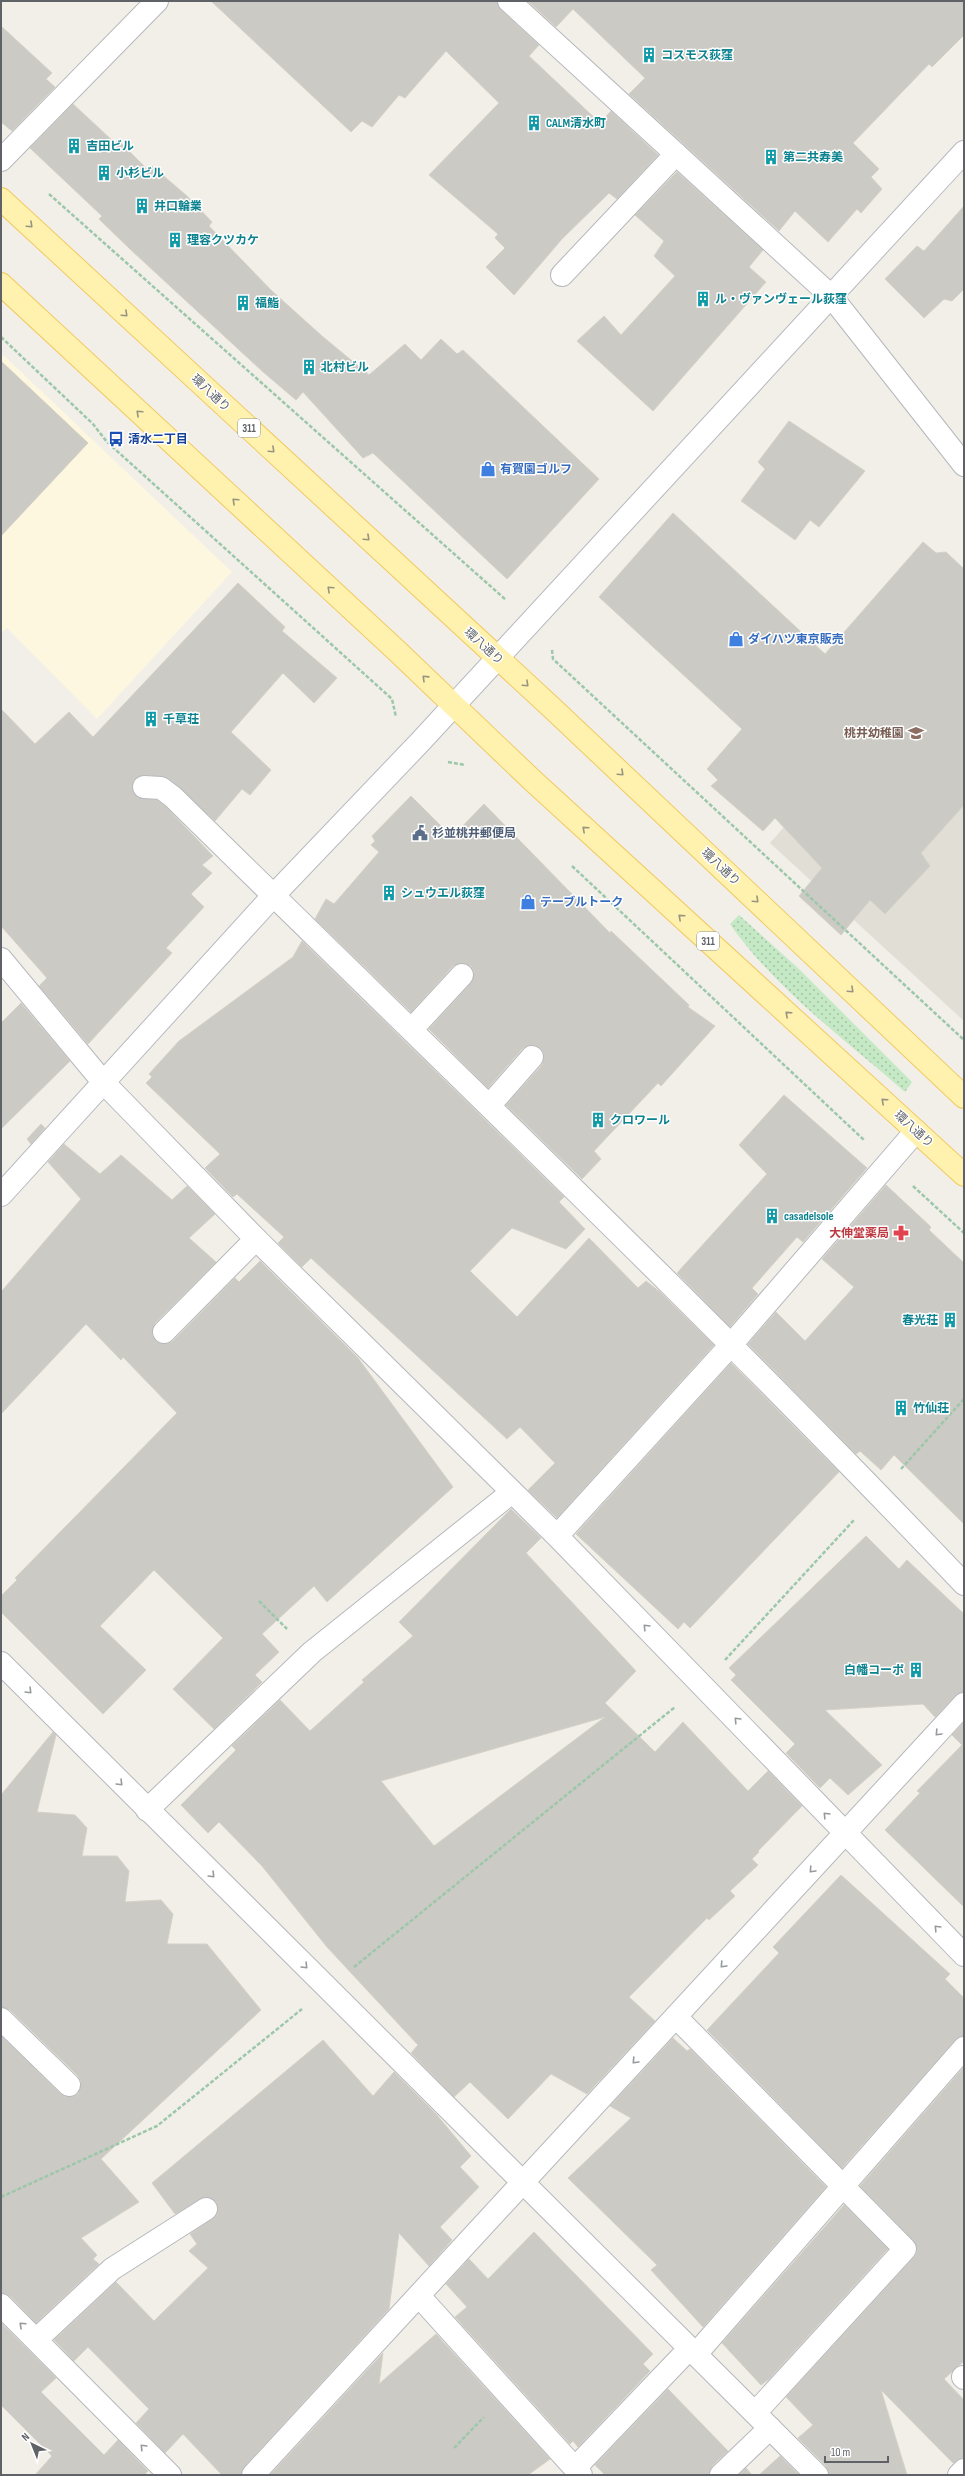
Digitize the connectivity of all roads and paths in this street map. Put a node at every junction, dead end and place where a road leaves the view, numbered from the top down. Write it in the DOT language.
graph roads {
  1 [pos="157,1"];
  2 [pos="509,1"];
  3 [pos="964,152"];
  4 [pos="676,154"];
  5 [pos="1,160"];
  6 [pos="47,193"];
  7 [pos="1,199"];
  8 [pos="562,275"];
  9 [pos="1,284"];
  10 [pos="831,296"];
  11 [pos="1,337"];
  12 [pos="964,465"];
  13 [pos="530,621"];
  14 [pos="497,657"];
  15 [pos="453,705"];
  16 [pos="397,719"];
  17 [pos="444,761"];
  18 [pos="468,768"];
  19 [pos="144,787"];
  20 [pos="569,863"];
  21 [pos="274,896"];
  22 [pos="1,959"];
  23 [pos="462,975"];
  24 [pos="412,1029"];
  25 [pos="964,1040"];
  26 [pos="532,1057"];
  27 [pos="104,1083"];
  28 [pos="964,1097"];
  29 [pos="489,1106"];
  30 [pos="916,1131"];
  31 [pos="888,1163"];
  32 [pos="964,1175"];
  33 [pos="1,1195"];
  34 [pos="964,1233"];
  35 [pos="256,1239"];
  36 [pos="164,1332"];
  37 [pos="730,1346"];
  38 [pos="964,1399"];
  39 [pos="512,1492"];
  40 [pos="878,1493"];
  41 [pos="557,1536"];
  42 [pos="964,1584"];
  43 [pos="259,1601"];
  44 [pos="312,1652"];
  45 [pos="1,1663"];
  46 [pos="703,1685"];
  47 [pos="964,1704"];
  48 [pos="147,1810"];
  49 [pos="845,1834"];
  50 [pos="964,1955"];
  51 [pos="327,1988"];
  52 [pos="676,2017"];
  53 [pos="2,2022"];
  54 [pos="964,2048"];
  55 [pos="69,2085"];
  56 [pos="523,2183"];
  57 [pos="841,2186"];
  58 [pos="1,2197"];
  59 [pos="206,2209"];
  60 [pos="419,2296"];
  61 [pos="1,2305"];
  62 [pos="37,2339"];
  63 [pos="693,2351"];
  64 [pos="509,2394"];
  65 [pos="755,2413"];
  66 [pos="770,2428"];
  67 [pos="454,2448"];
  68 [pos="964,2470"];
  69 [pos="578,2471"];
  70 [pos="170,2475"];
  71 [pos="254,2475"];
  72 [pos="721,2475"];
  73 [pos="817,2475"];
  74 [pos="959,2475"];
  1 -- 5 [label="street"];
  2 -- 4 [label="street"];
  3 -- 10 [label="street"];
  4 -- 8 [label="street"];
  4 -- 10 [label="street"];
  6 -- 13 [label="path"];
  7 -- 14 [label="main road, 環八通り / 311, one-way"];
  15 -- 9 [label="main road, 環八通り / 311, one-way"];
  10 -- 12 [label="street"];
  10 -- 13 [label="street"];
  11 -- 16 [label="path"];
  13 -- 14 [label="street"];
  13 -- 25 [label="path"];
  14 -- 15 [label="street"];
  14 -- 28 [label="main road, 環八通り / 311, one-way"];
  15 -- 21 [label="street"];
  30 -- 15 [label="main road, 環八通り / 311, one-way"];
  17 -- 18 [label="path"];
  19 -- 21 [label="street"];
  20 -- 31 [label="path"];
  21 -- 24 [label="street"];
  21 -- 27 [label="street"];
  22 -- 27 [label="street"];
  23 -- 24 [label="street"];
  24 -- 29 [label="street"];
  26 -- 29 [label="street"];
  27 -- 33 [label="street"];
  27 -- 35 [label="street"];
  29 -- 37 [label="street"];
  30 -- 31 [label="street"];
  30 -- 32 [label="main road, 環八通り / 311"];
  31 -- 34 [label="path"];
  31 -- 37 [label="street"];
  35 -- 36 [label="street"];
  35 -- 39 [label="street"];
  37 -- 40 [label="street"];
  37 -- 41 [label="street"];
  38 -- 40 [label="path"];
  39 -- 41 [label="street"];
  39 -- 44 [label="street"];
  40 -- 42 [label="street"];
  40 -- 46 [label="path"];
  46 -- 41 [label="street, one-way"];
  43 -- 44 [label="path"];
  44 -- 48 [label="street"];
  45 -- 48 [label="street, one-way"];
  49 -- 46 [label="street, one-way"];
  46 -- 51 [label="path"];
  47 -- 49 [label="street, one-way"];
  48 -- 51 [label="street, one-way"];
  50 -- 49 [label="street, one-way"];
  49 -- 52 [label="street, one-way"];
  51 -- 56 [label="street"];
  51 -- 58 [label="path"];
  52 -- 56 [label="street, one-way"];
  52 -- 57 [label="street"];
  53 -- 55 [label="street"];
  54 -- 57 [label="street"];
  56 -- 60 [label="street"];
  56 -- 63 [label="street"];
  57 -- 63 [label="street"];
  57 -- 65 [label="street"];
  59 -- 62 [label="street"];
  60 -- 64 [label="street"];
  60 -- 71 [label="street"];
  62 -- 61 [label="street, one-way"];
  70 -- 62 [label="street, one-way"];
  63 -- 65 [label="street"];
  63 -- 69 [label="street"];
  64 -- 67 [label="path"];
  64 -- 69 [label="street"];
  65 -- 66 [label="street"];
  66 -- 72 [label="street"];
  66 -- 73 [label="street"];
  68 -- 74 [label="street"];
}
